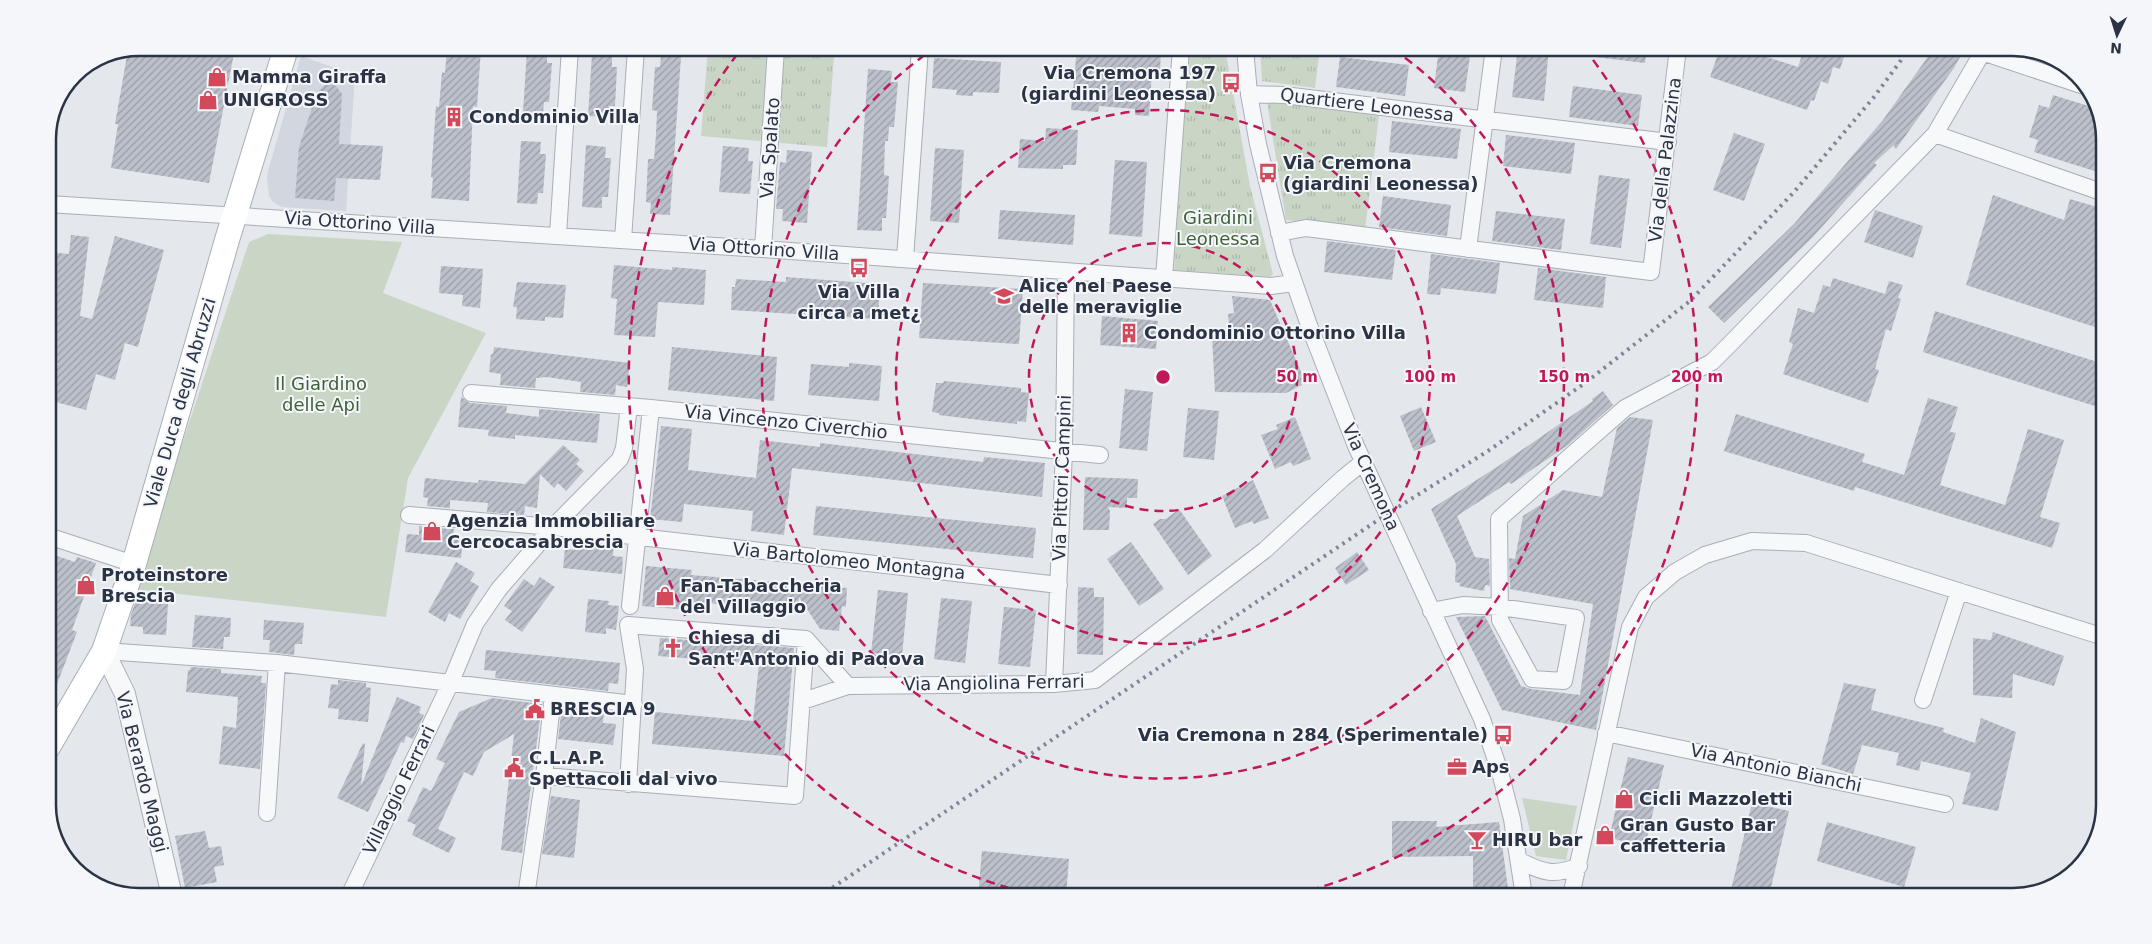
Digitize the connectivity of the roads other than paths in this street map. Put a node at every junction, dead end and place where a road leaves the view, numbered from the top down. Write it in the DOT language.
graph roads {
  1 [pos="284,56"];
  2 [pos="569,56"];
  3 [pos="636,56"];
  4 [pos="775,56"];
  5 [pos="919,56"];
  6 [pos="1180,56"];
  7 [pos="1246,56"];
  8 [pos="1493,56"];
  9 [pos="1677,56"];
  10 [pos="1980,56"];
  11 [pos="2001,56"];
  12 [pos="2071,81"];
  13 [pos="1249,94"];
  14 [pos="1484,119"];
  15 [pos="1935,134"];
  16 [pos="1668,142"];
  17 [pos="2096,190"];
  18 [pos="56,205"];
  19 [pos="234,217"];
  20 [pos="1278,232"];
  21 [pos="558,235"];
  22 [pos="624,240"];
  23 [pos="763,249"];
  24 [pos="1468,249"];
  25 [pos="905,259"];
  26 [pos="1066,271"];
  27 [pos="1164,278"];
  28 [pos="1294,283"];
  29 [pos="471,393"];
  30 [pos="629,406"];
  31 [pos="651,408"];
  32 [pos="1064,451"];
  33 [pos="1100,455"];
  34 [pos="1363,462"];
  35 [pos="409,515"];
  36 [pos="553,527"];
  37 [pos="638,537"];
  38 [pos="56,539"];
  39 [pos="134,564"];
  40 [pos="1059,585"];
  41 [pos="1959,591"];
  42 [pos="630,606"];
  43 [pos="1500,607"];
  44 [pos="1431,612"];
  45 [pos="2096,634"];
  46 [pos="806,639"];
  47 [pos="104,651"];
  48 [pos="277,664"];
  49 [pos="450,684"];
  50 [pos="1054,684"];
  51 [pos="848,686"];
  52 [pos="553,695"];
  53 [pos="1923,700"];
  54 [pos="803,701"];
  55 [pos="634,704"];
  56 [pos="56,733"];
  57 [pos="1606,733"];
  58 [pos="544,776"];
  59 [pos="628,784"];
  60 [pos="1945,804"];
  61 [pos="267,813"];
  62 [pos="1520,861"];
  63 [pos="1579,866"];
  64 [pos="170,888"];
  65 [pos="353,888"];
  66 [pos="527,888"];
  67 [pos="1523,888"];
  68 [pos="1573,888"];
  1 -- 19 [label="main road, Viale Duca degli Abruzzi"];
  2 -- 21 [label="street"];
  3 -- 22 [label="street"];
  4 -- 23 [label="street, Via Spalato"];
  5 -- 25 [label="street"];
  6 -- 27 [label="street"];
  7 -- 13 [label="street, Via Cremona"];
  8 -- 14 [label="street"];
  9 -- 16 [label="street, Via della Palazzina"];
  10 -- 15 [label="street"];
  11 -- 12 [label="street"];
  13 -- 14 [label="street, Quartiere Leonessa"];
  13 -- 20 [label="street, Via Cremona"];
  14 -- 16 [label="street, Quartiere Leonessa"];
  14 -- 24 [label="street"];
  15 -- 17 [label="street"];
  15 -- 43 [label="street"];
  16 -- 24 [label="street, Via della Palazzina"];
  18 -- 19 [label="street, Via Ottorino Villa"];
  19 -- 21 [label="street, Via Ottorino Villa"];
  19 -- 39 [label="main road, Viale Duca degli Abruzzi"];
  20 -- 24 [label="street"];
  20 -- 28 [label="street, Via Cremona"];
  21 -- 22 [label="street, Via Ottorino Villa"];
  22 -- 23 [label="street, Via Ottorino Villa"];
  23 -- 25 [label="street, Via Ottorino Villa"];
  25 -- 26 [label="street, Via Ottorino Villa"];
  26 -- 27 [label="street, Via Ottorino Villa"];
  26 -- 32 [label="street, Via Pittori Campini"];
  27 -- 28 [label="street, Via Ottorino Villa"];
  28 -- 34 [label="street, Via Cremona"];
  29 -- 30 [label="street, Via Vincenzo Civerchio"];
  30 -- 31 [label="street, Via Vincenzo Civerchio"];
  30 -- 36 [label="street"];
  31 -- 32 [label="street, Via Vincenzo Civerchio"];
  31 -- 37 [label="street"];
  32 -- 33 [label="street, Via Vincenzo Civerchio"];
  32 -- 40 [label="street, Via Pittori Campini"];
  34 -- 44 [label="street, Via Cremona"];
  34 -- 50 [label="street, Via Angiolina Ferrari"];
  35 -- 36 [label="street, Via Bartolomeo Montagna"];
  36 -- 37 [label="street, Via Bartolomeo Montagna"];
  36 -- 49 [label="street, Villaggio Ferrari"];
  37 -- 40 [label="street, Via Bartolomeo Montagna"];
  37 -- 42 [label="street"];
  38 -- 39 [label="street"];
  39 -- 47 [label="main road, Viale Duca degli Abruzzi"];
  40 -- 50 [label="street, Via Pittori Campini"];
  41 -- 45 [label="street"];
  41 -- 53 [label="street"];
  41 -- 57 [label="street"];
  43 -- 43 [label="street"];
  43 -- 44 [label="street"];
  44 -- 62 [label="street, Via Cremona"];
  46 -- 51 [label="street"];
  46 -- 54 [label="street"];
  46 -- 55 [label="street"];
  47 -- 48 [label="street"];
  47 -- 56 [label="main road, Viale Duca degli Abruzzi"];
  47 -- 64 [label="street, Via Berardo Maggi"];
  48 -- 49 [label="street"];
  48 -- 61 [label="street"];
  49 -- 52 [label="street"];
  49 -- 65 [label="street, Villaggio Ferrari"];
  50 -- 51 [label="street, Via Angiolina Ferrari"];
  51 -- 54 [label="street"];
  52 -- 55 [label="street"];
  52 -- 58 [label="street"];
  54 -- 59 [label="street"];
  55 -- 59 [label="street"];
  57 -- 60 [label="street, Via Antonio Bianchi"];
  57 -- 63 [label="street"];
  58 -- 59 [label="street"];
  58 -- 66 [label="street"];
  62 -- 63 [label="street"];
  62 -- 67 [label="street, Via Cremona"];
  63 -- 68 [label="street"];
}
